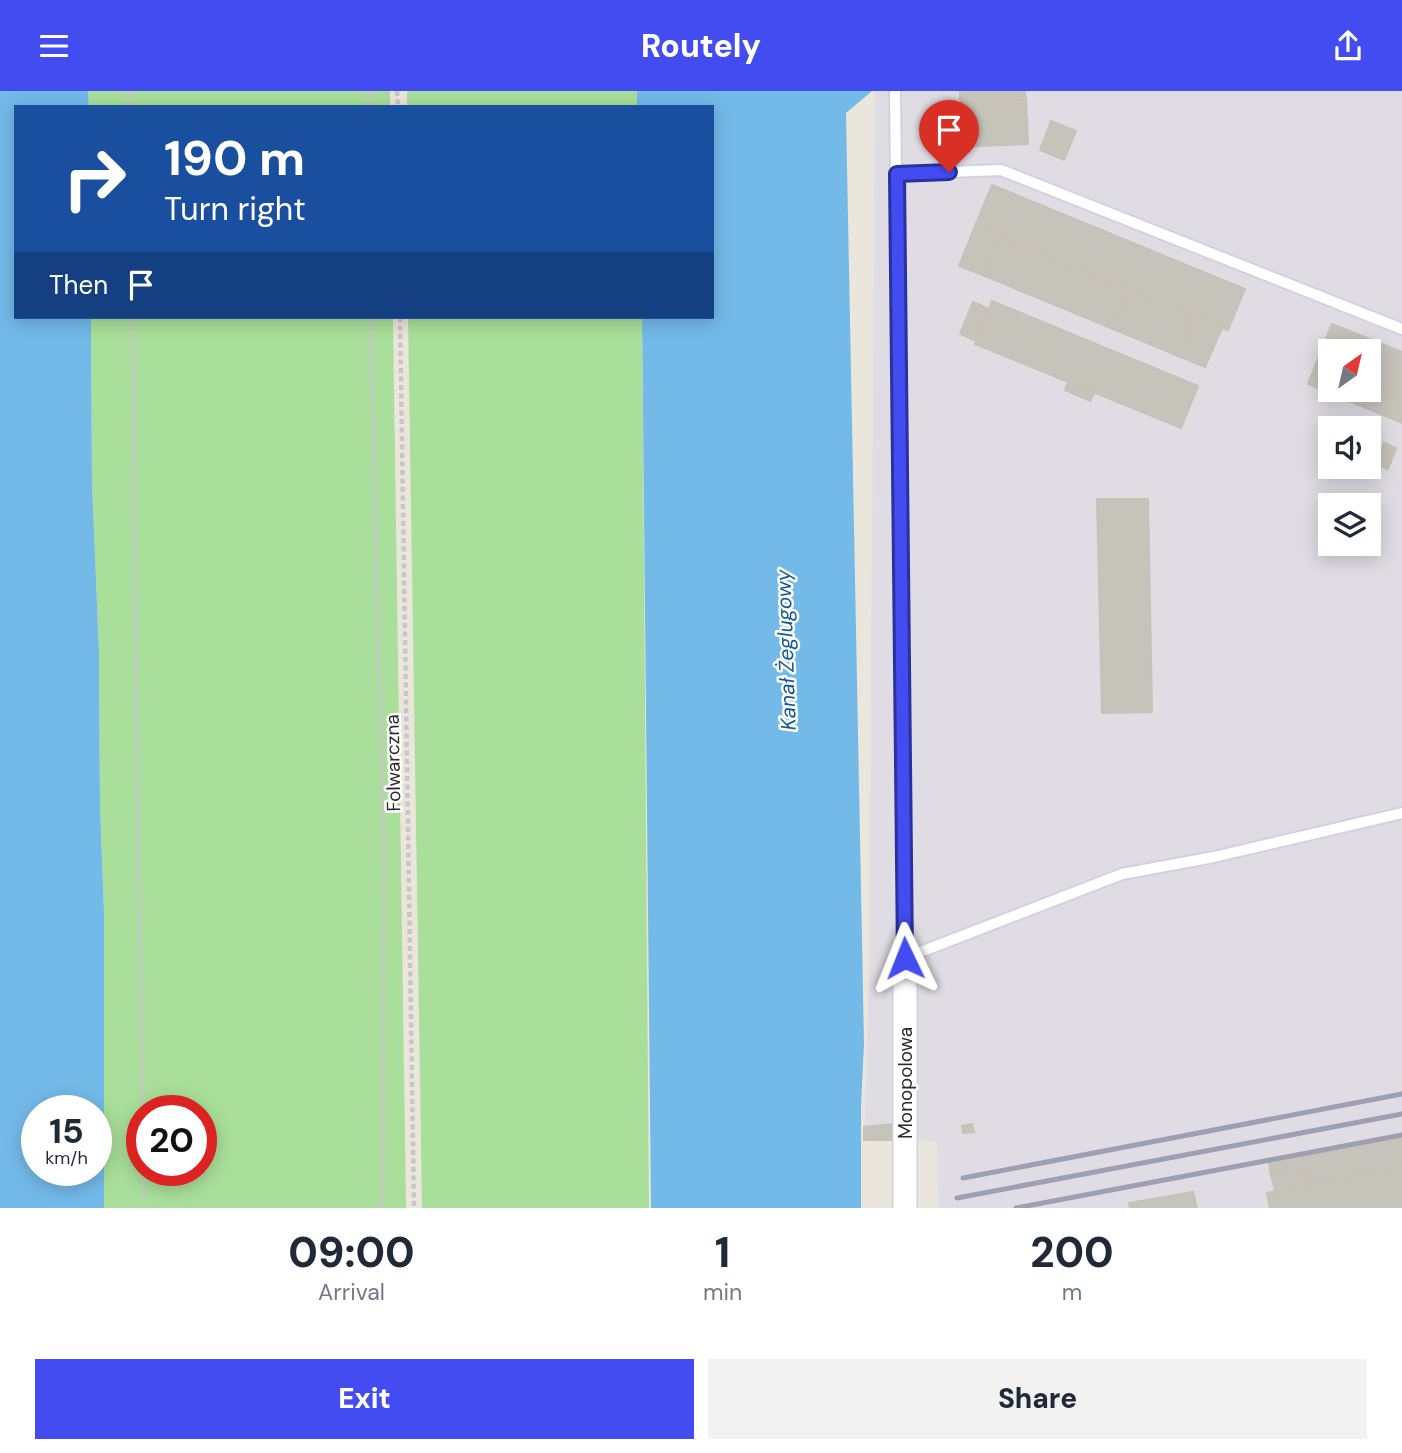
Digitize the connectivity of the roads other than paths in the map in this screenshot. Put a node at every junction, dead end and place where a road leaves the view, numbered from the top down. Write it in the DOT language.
graph roads {
  1 [pos="895,91"];
  2 [pos="897,174"];
  3 [pos="1402,330"];
  4 [pos="1402,813"];
  5 [pos="905,958"];
  6 [pos="905,1208"];
  1 -- 2 [label="lane"];
  2 -- 3 [label="lane"];
  2 -- 5 [label="lane"];
  4 -- 5 [label="lane"];
  5 -- 6 [label="street, Monopolowa"];
}
